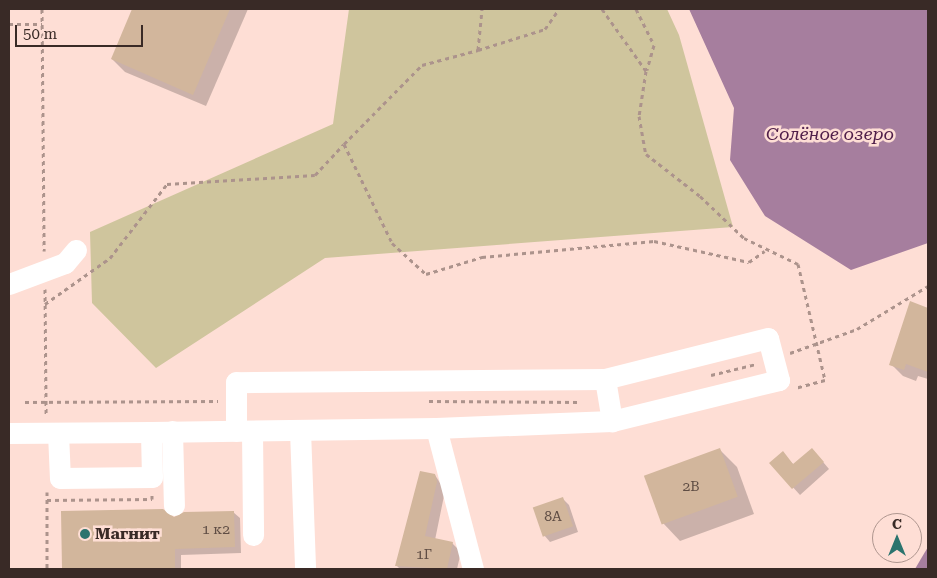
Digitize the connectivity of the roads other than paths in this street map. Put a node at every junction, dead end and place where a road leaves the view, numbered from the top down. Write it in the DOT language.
graph roads {
  1 [pos="76,250"];
  2 [pos="9,284"];
  3 [pos="605,379"];
  4 [pos="612,421"];
  5 [pos="436,428"];
  6 [pos="300,430"];
  7 [pos="172,431"];
  8 [pos="244,431"];
  9 [pos="151,432"];
  10 [pos="9,433"];
  11 [pos="58,433"];
  12 [pos="174,505"];
  13 [pos="253,535"];
  14 [pos="305,569"];
  15 [pos="473,569"];
  1 -- 2 [label="street"];
  3 -- 4 [label="street"];
  3 -- 4 [label="street"];
  3 -- 8 [label="street"];
  4 -- 5 [label="street"];
  5 -- 6 [label="street"];
  5 -- 15 [label="street"];
  6 -- 8 [label="street"];
  6 -- 14 [label="street"];
  7 -- 8 [label="street"];
  7 -- 9 [label="street"];
  7 -- 12 [label="street"];
  8 -- 13 [label="street"];
  9 -- 11 [label="street"];
  9 -- 11 [label="street"];
  10 -- 11 [label="street"];
}
